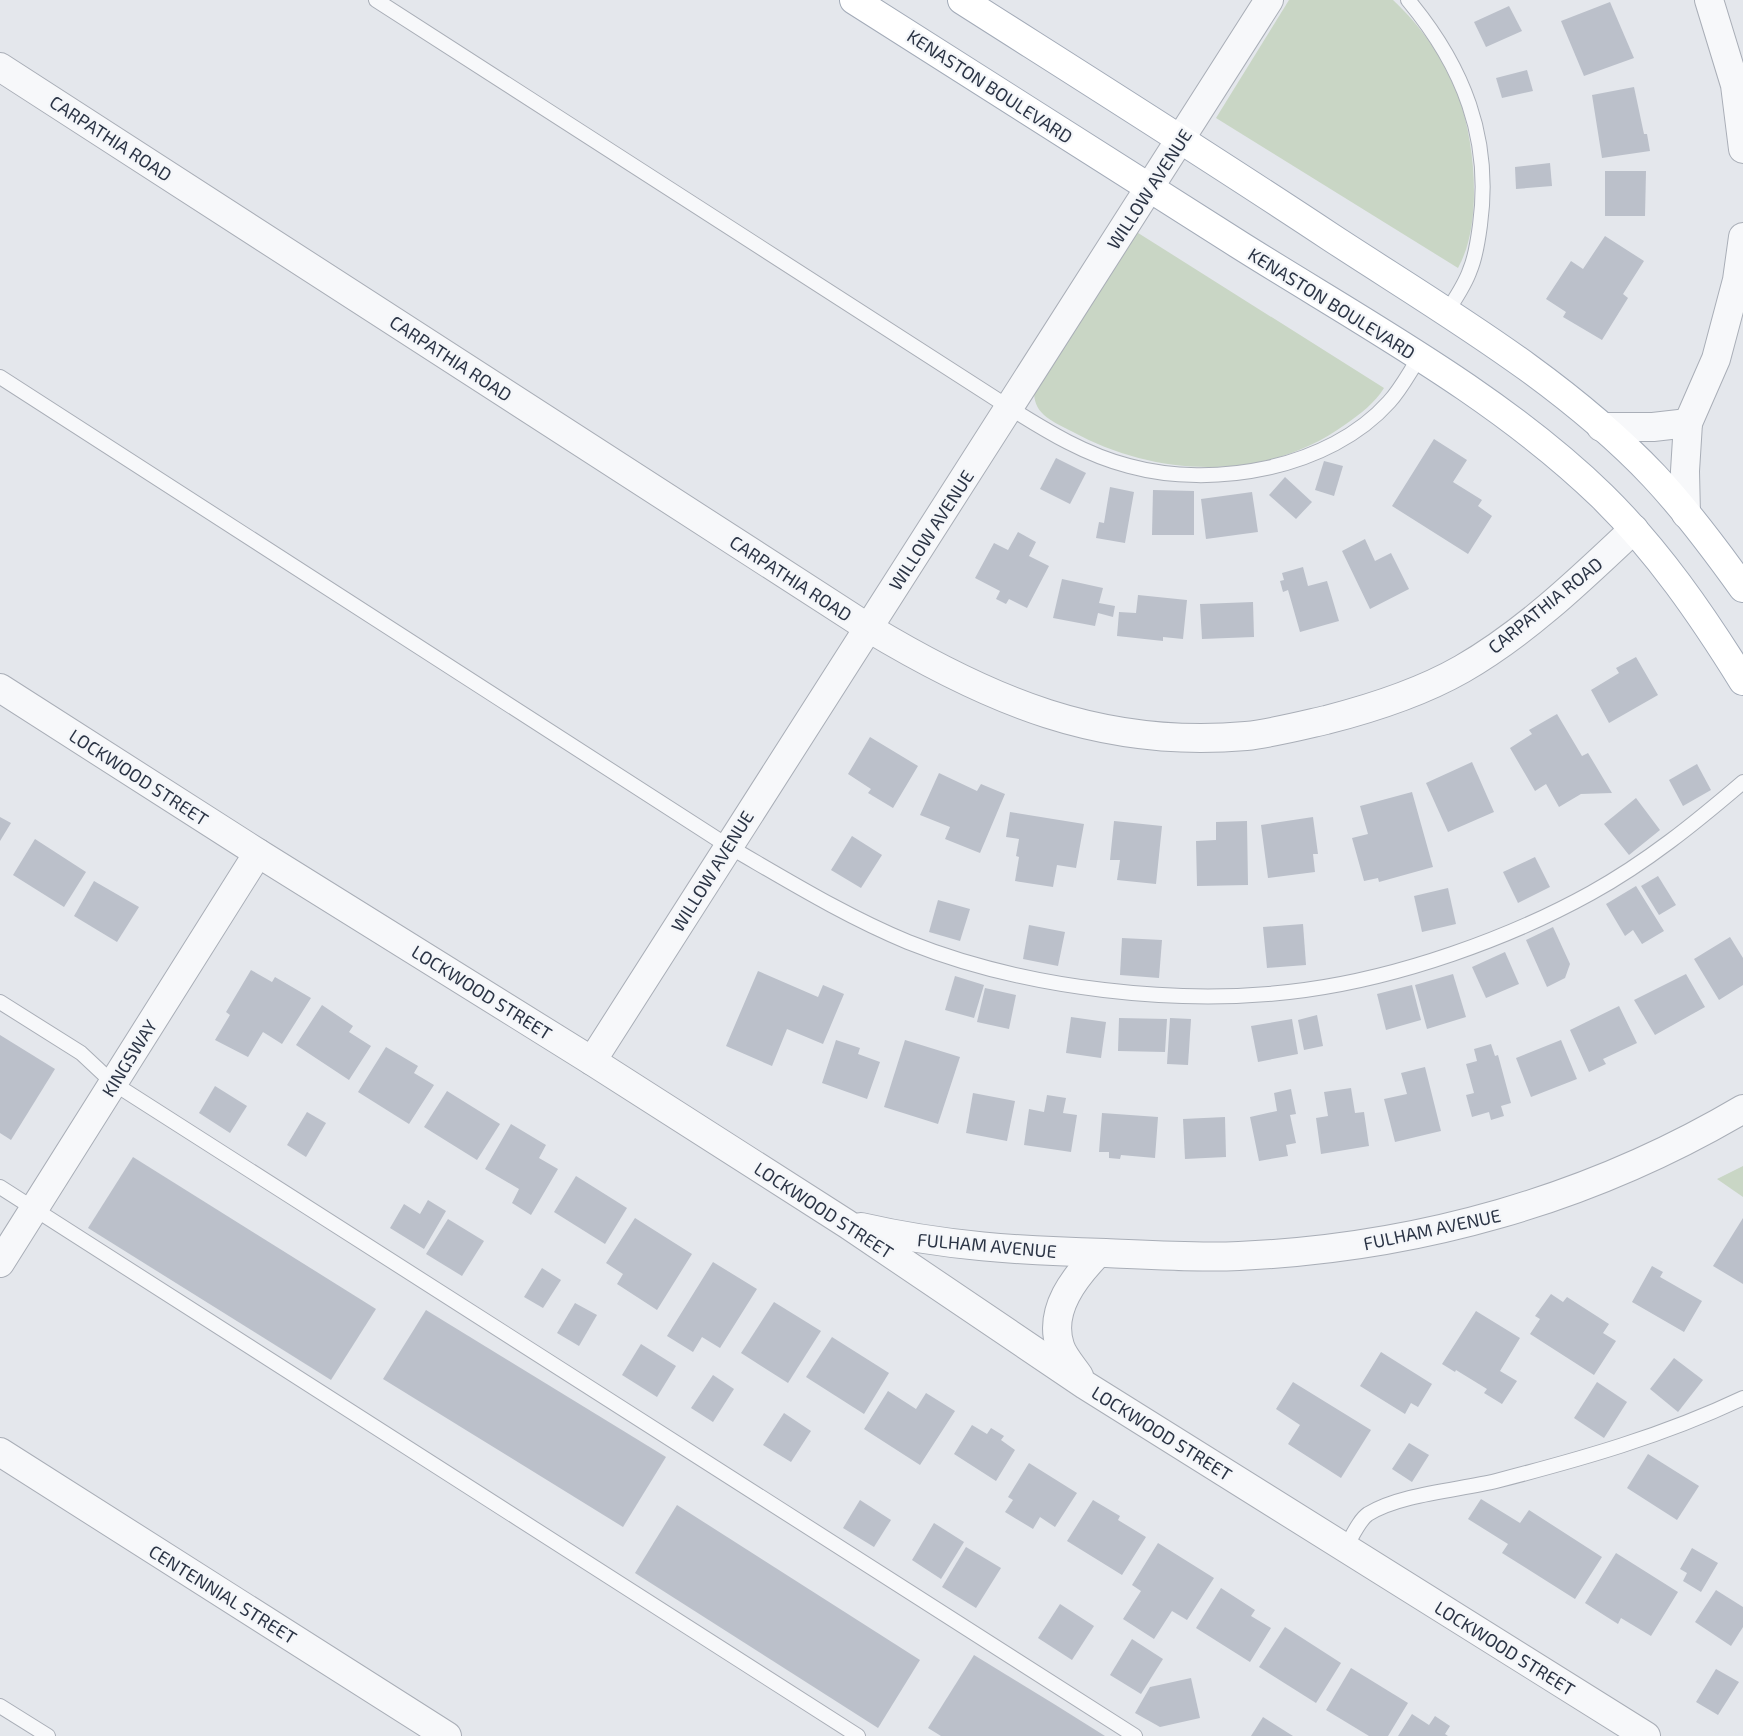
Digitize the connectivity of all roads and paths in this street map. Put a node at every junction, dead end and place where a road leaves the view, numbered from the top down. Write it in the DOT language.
graph roads {
  1 [pos="376,0"];
  2 [pos="854,0"];
  3 [pos="962,0"];
  4 [pos="1269,0"];
  5 [pos="1408,0"];
  6 [pos="1709,0"];
  7 [pos="0,67"];
  8 [pos="1182,139"];
  9 [pos="1743,149"];
  10 [pos="1149,188"];
  11 [pos="1743,237"];
  12 [pos="1446,313"];
  13 [pos="1419,358"];
  14 [pos="0,377"];
  15 [pos="1010,408"];
  16 [pos="1688,423"];
  17 [pos="1601,427"];
  18 [pos="1686,514"];
  19 [pos="1634,529"];
  20 [pos="1743,588"];
  21 [pos="868,627"];
  22 [pos="1743,681"];
  23 [pos="0,688"];
  24 [pos="1743,782"];
  25 [pos="728,846"];
  26 [pos="258,853"];
  27 [pos="0,1002"];
  28 [pos="592,1061"];
  29 [pos="113,1083"];
  30 [pos="1743,1109"];
  31 [pos="0,1187"];
  32 [pos="34,1209"];
  33 [pos="847,1224"];
  34 [pos="1098,1253"];
  35 [pos="0,1263"];
  36 [pos="1085,1385"];
  37 [pos="1743,1398"];
  38 [pos="0,1452"];
  39 [pos="1345,1548"];
  40 [pos="0,1706"];
  41 [pos="48,1736"];
  42 [pos="447,1736"];
  43 [pos="858,1736"];
  44 [pos="1135,1736"];
  45 [pos="1646,1736"];
  1 -- 15 [label="lane"];
  2 -- 10 [label="main road, KENASTON BOULEVARD"];
  3 -- 8 [label="main road"];
  4 -- 8 [label="street, WILLOW AVENUE"];
  5 -- 12 [label="lane"];
  6 -- 9 [label="street"];
  7 -- 21 [label="street, CARPATHIA ROAD"];
  8 -- 10 [label="street, WILLOW AVENUE"];
  8 -- 12 [label="main road"];
  10 -- 13 [label="main road, KENASTON BOULEVARD"];
  10 -- 15 [label="street, WILLOW AVENUE"];
  11 -- 16 [label="street"];
  12 -- 17 [label="main road"];
  13 -- 15 [label="lane"];
  13 -- 19 [label="main road, KENASTON BOULEVARD"];
  14 -- 25 [label="lane"];
  15 -- 21 [label="street, WILLOW AVENUE"];
  16 -- 17 [label="street"];
  16 -- 18 [label="street"];
  17 -- 18 [label="main road"];
  18 -- 20 [label="main road"];
  19 -- 21 [label="street, CARPATHIA ROAD"];
  19 -- 22 [label="main road, KENASTON BOULEVARD"];
  21 -- 25 [label="street, WILLOW AVENUE"];
  23 -- 26 [label="street, LOCKWOOD STREET"];
  24 -- 25 [label="lane"];
  25 -- 28 [label="street, WILLOW AVENUE"];
  26 -- 28 [label="street, LOCKWOOD STREET"];
  26 -- 29 [label="street, KINGSWAY"];
  27 -- 29 [label="lane"];
  28 -- 33 [label="street, LOCKWOOD STREET"];
  29 -- 32 [label="street, KINGSWAY"];
  29 -- 44 [label="lane"];
  30 -- 34 [label="street, FULHAM AVENUE"];
  31 -- 32 [label="lane"];
  32 -- 35 [label="street, KINGSWAY"];
  32 -- 43 [label="lane"];
  33 -- 34 [label="street, FULHAM AVENUE"];
  33 -- 36 [label="street, LOCKWOOD STREET"];
  34 -- 36 [label="street, FULHAM AVENUE"];
  36 -- 39 [label="street, LOCKWOOD STREET"];
  37 -- 39 [label="lane"];
  38 -- 42 [label="street, CENTENNIAL STREET"];
  39 -- 45 [label="street, LOCKWOOD STREET"];
  40 -- 41 [label="lane"];
}
